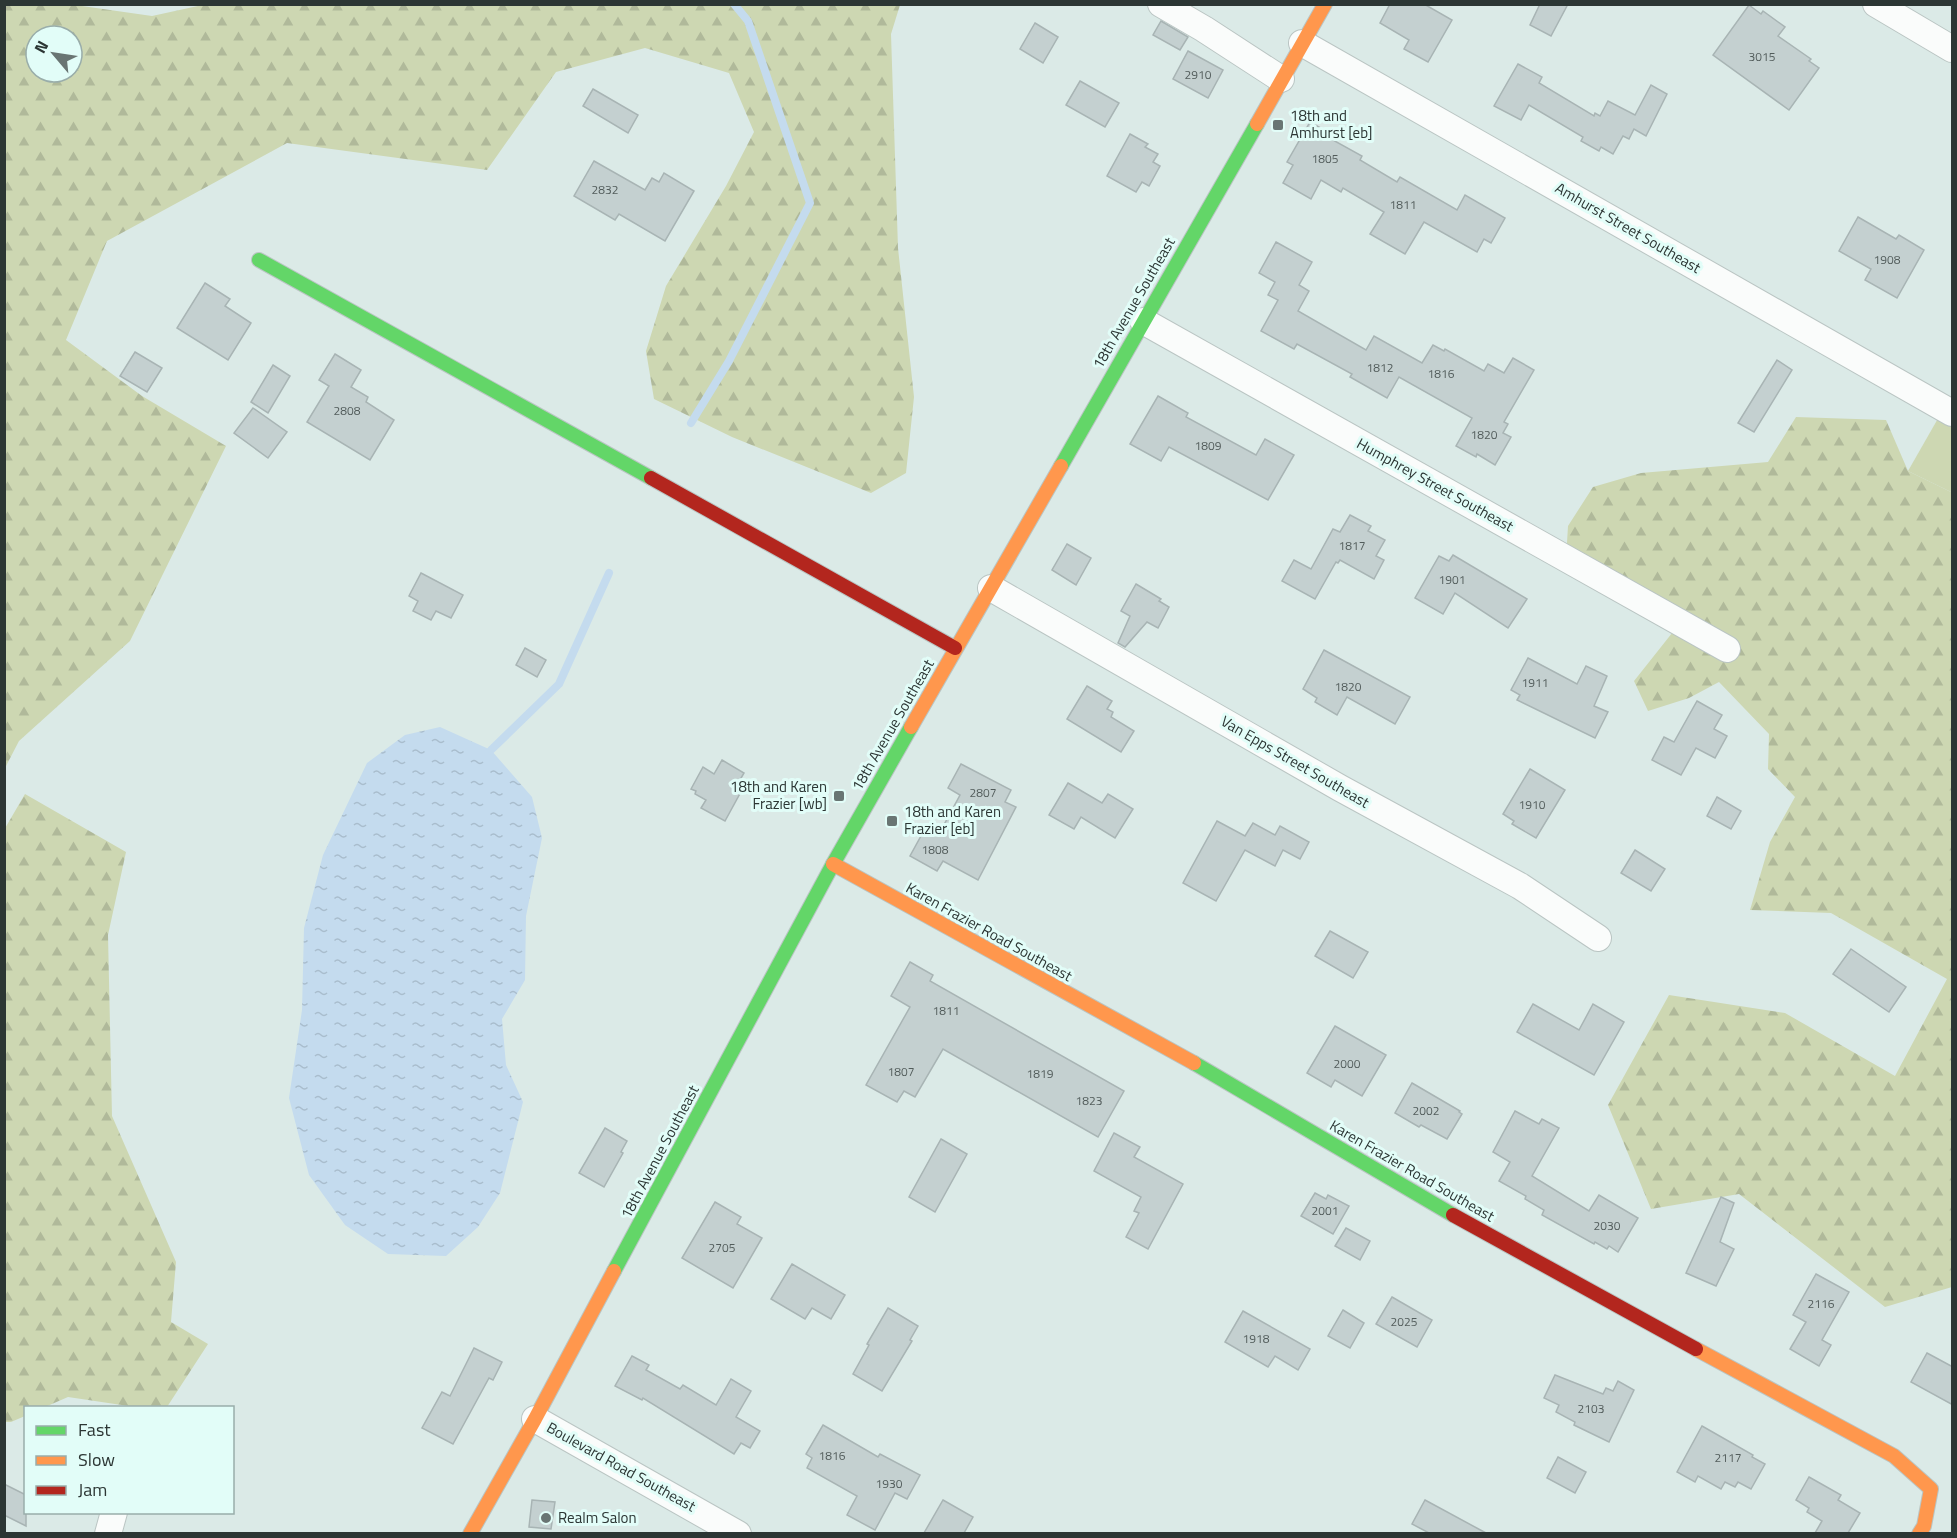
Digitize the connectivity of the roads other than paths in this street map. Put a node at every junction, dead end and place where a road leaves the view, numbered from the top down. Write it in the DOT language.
graph roads {
  1 [pos="1161,4"];
  2 [pos="1325,4"];
  3 [pos="1876,4"];
  4 [pos="1908,12"];
  5 [pos="1302,43"];
  6 [pos="1953,49"];
  7 [pos="1281,79"];
  8 [pos="259,260"];
  9 [pos="1143,321"];
  10 [pos="1953,413"];
  11 [pos="991,588"];
  12 [pos="955,648"];
  13 [pos="1727,649"];
  14 [pos="833,864"];
  15 [pos="1598,938"];
  16 [pos="535,1419"];
  17 [pos="113,1514"];
  18 [pos="108,1533"];
  19 [pos="470,1533"];
  20 [pos="738,1533"];
  21 [pos="1919,1533"];
  1 -- 7 [label="street"];
  2 -- 5 [label="street, 18th Avenue Southeast"];
  3 -- 4 [label="street"];
  4 -- 6 [label="street"];
  5 -- 7 [label="street, 18th Avenue Southeast"];
  5 -- 10 [label="street, Amhurst Street Southeast"];
  7 -- 9 [label="street, 18th Avenue Southeast"];
  8 -- 12 [label="street"];
  9 -- 11 [label="street, 18th Avenue Southeast"];
  9 -- 13 [label="street, Humphrey Street Southeast"];
  11 -- 12 [label="street, 18th Avenue Southeast"];
  11 -- 15 [label="street, Van Epps Street Southeast"];
  12 -- 14 [label="street, 18th Avenue Southeast"];
  14 -- 16 [label="street, 18th Avenue Southeast"];
  14 -- 21 [label="street, Karen Frazier Road Southeast"];
  16 -- 19 [label="street, 18th Avenue Southeast"];
  16 -- 20 [label="street, Boulevard Road Southeast"];
  17 -- 18 [label="street"];
}
